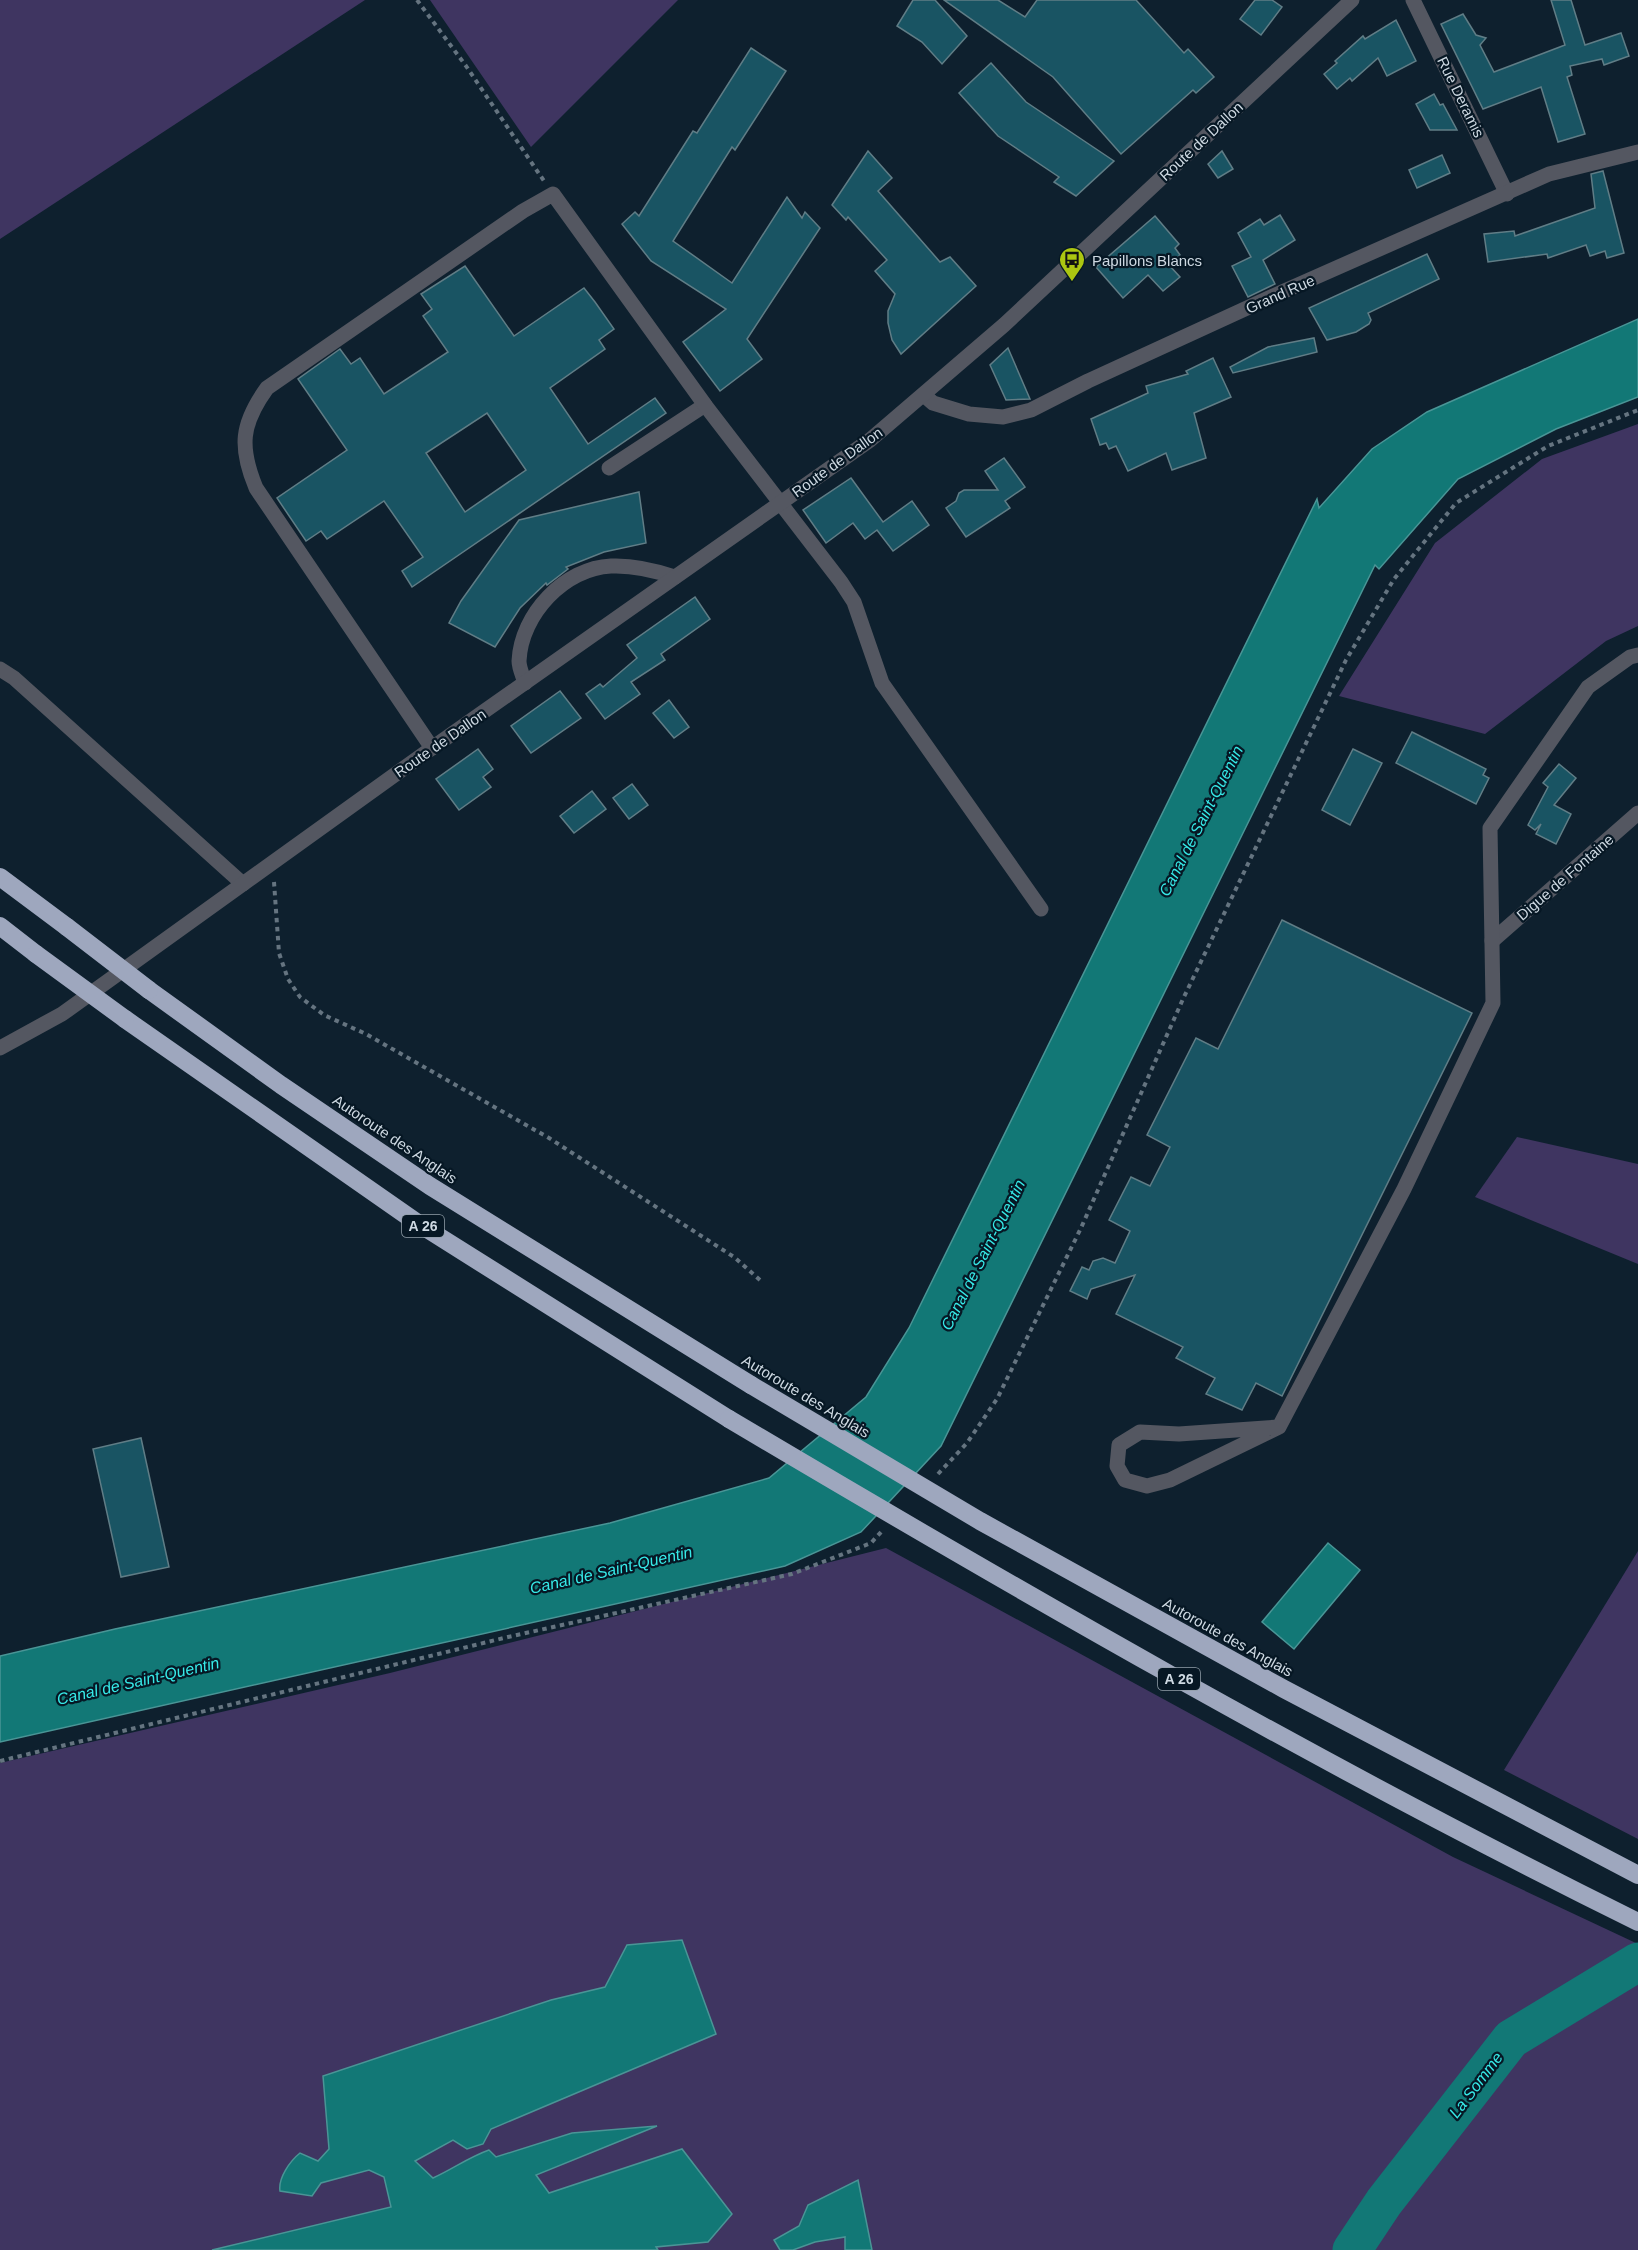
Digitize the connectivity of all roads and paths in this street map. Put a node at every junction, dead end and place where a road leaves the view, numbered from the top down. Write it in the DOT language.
graph roads {
  1 [pos="417,0"];
  2 [pos="1352,0"];
  3 [pos="1413,0"];
  4 [pos="1638,152"];
  5 [pos="553,194"];
  6 [pos="1507,194"];
  7 [pos="925,396"];
  8 [pos="705,405"];
  9 [pos="1638,410"];
  10 [pos="609,468"];
  11 [pos="780,503"];
  12 [pos="675,577"];
  13 [pos="1638,655"];
  14 [pos="0,669"];
  15 [pos="525,683"];
  16 [pos="432,748"];
  17 [pos="1638,813"];
  18 [pos="274,863"];
  19 [pos="0,877"];
  20 [pos="243,884"];
  21 [pos="1041,909"];
  22 [pos="0,926"];
  23 [pos="1492,941"];
  24 [pos="0,1048"];
  25 [pos="760,1280"];
  26 [pos="1279,1427"];
  27 [pos="935,1476"];
  28 [pos="887,1526"];
  29 [pos="0,1761"];
  30 [pos="1638,1875"];
  31 [pos="1638,1922"];
  1 -- 5 [label="path"];
  2 -- 7 [label="street, Route de Dallon"];
  3 -- 6 [label="street, Rue Deramis"];
  4 -- 6 [label="street, Grand Rue"];
  5 -- 8 [label="street"];
  5 -- 16 [label="street"];
  6 -- 7 [label="street, Grand Rue"];
  7 -- 11 [label="street, Route de Dallon"];
  8 -- 10 [label="street"];
  8 -- 11 [label="street"];
  9 -- 27 [label="path"];
  11 -- 12 [label="street, Route de Dallon"];
  11 -- 21 [label="street"];
  12 -- 15 [label="street, Route de Dallon"];
  12 -- 15 [label="street"];
  13 -- 23 [label="street"];
  14 -- 20 [label="street"];
  15 -- 16 [label="street, Route de Dallon"];
  16 -- 18 [label="street, Route de Dallon"];
  17 -- 23 [label="street, Digue de Fontaine"];
  18 -- 20 [label="street, Route de Dallon"];
  18 -- 25 [label="path"];
  19 -- 30 [label="highway, Autoroute des Anglais / A 26, bridge"];
  20 -- 24 [label="street, Route de Dallon"];
  22 -- 31 [label="highway, A 26, bridge"];
  23 -- 26 [label="street"];
  26 -- 26 [label="street"];
  28 -- 29 [label="path"];
}
